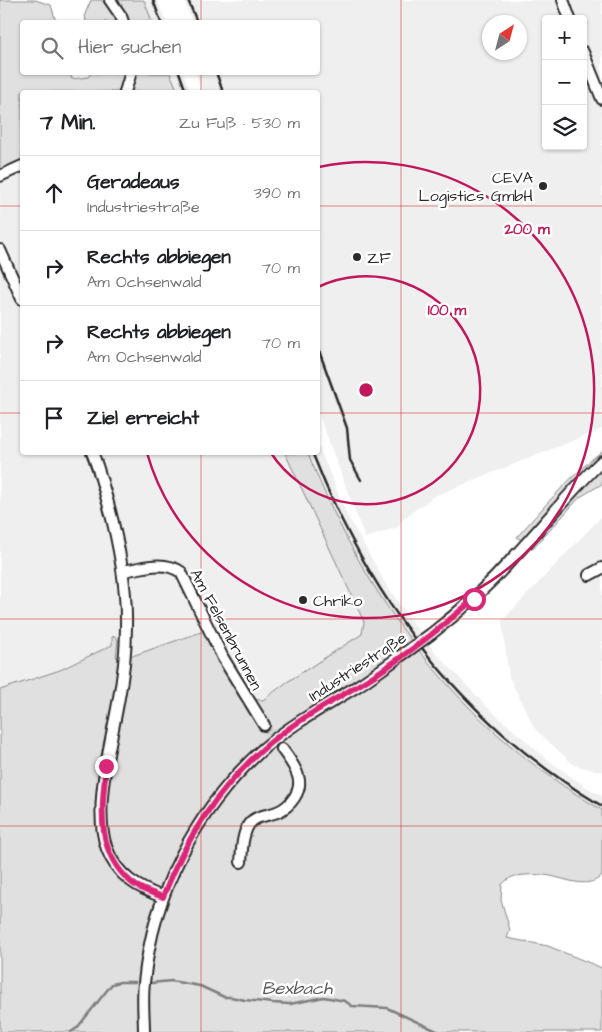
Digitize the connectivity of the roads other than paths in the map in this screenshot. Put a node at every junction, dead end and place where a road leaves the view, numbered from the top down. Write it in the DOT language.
graph roads {
  1 [pos="110,0"];
  2 [pos="563,0"];
  3 [pos="569,15"];
  4 [pos="122,20"];
  5 [pos="586,60"];
  6 [pos="130,75"];
  7 [pos="126,90"];
  8 [pos="602,99"];
  9 [pos="20,167"];
  10 [pos="0,176"];
  11 [pos="0,250"];
  12 [pos="20,295"];
  13 [pos="93,455"];
  14 [pos="602,461"];
  15 [pos="602,568"];
  16 [pos="123,571"];
  17 [pos="589,574"];
  18 [pos="264,725"];
  19 [pos="282,750"];
  20 [pos="241,862"];
  21 [pos="163,897"];
  22 [pos="144,1032"];
  1 -- 4 [label="street"];
  2 -- 3 [label="street"];
  5 -- 8 [label="street"];
  6 -- 7 [label="street"];
  9 -- 10 [label="street"];
  11 -- 12 [label="street"];
  13 -- 16 [label="street"];
  14 -- 21 [label="street, Industriestraße, bridge"];
  15 -- 17 [label="street"];
  16 -- 18 [label="street, Am Felsenbrunnen"];
  16 -- 21 [label="street"];
  19 -- 20 [label="street"];
  21 -- 22 [label="street, Industriestraße"];
}
